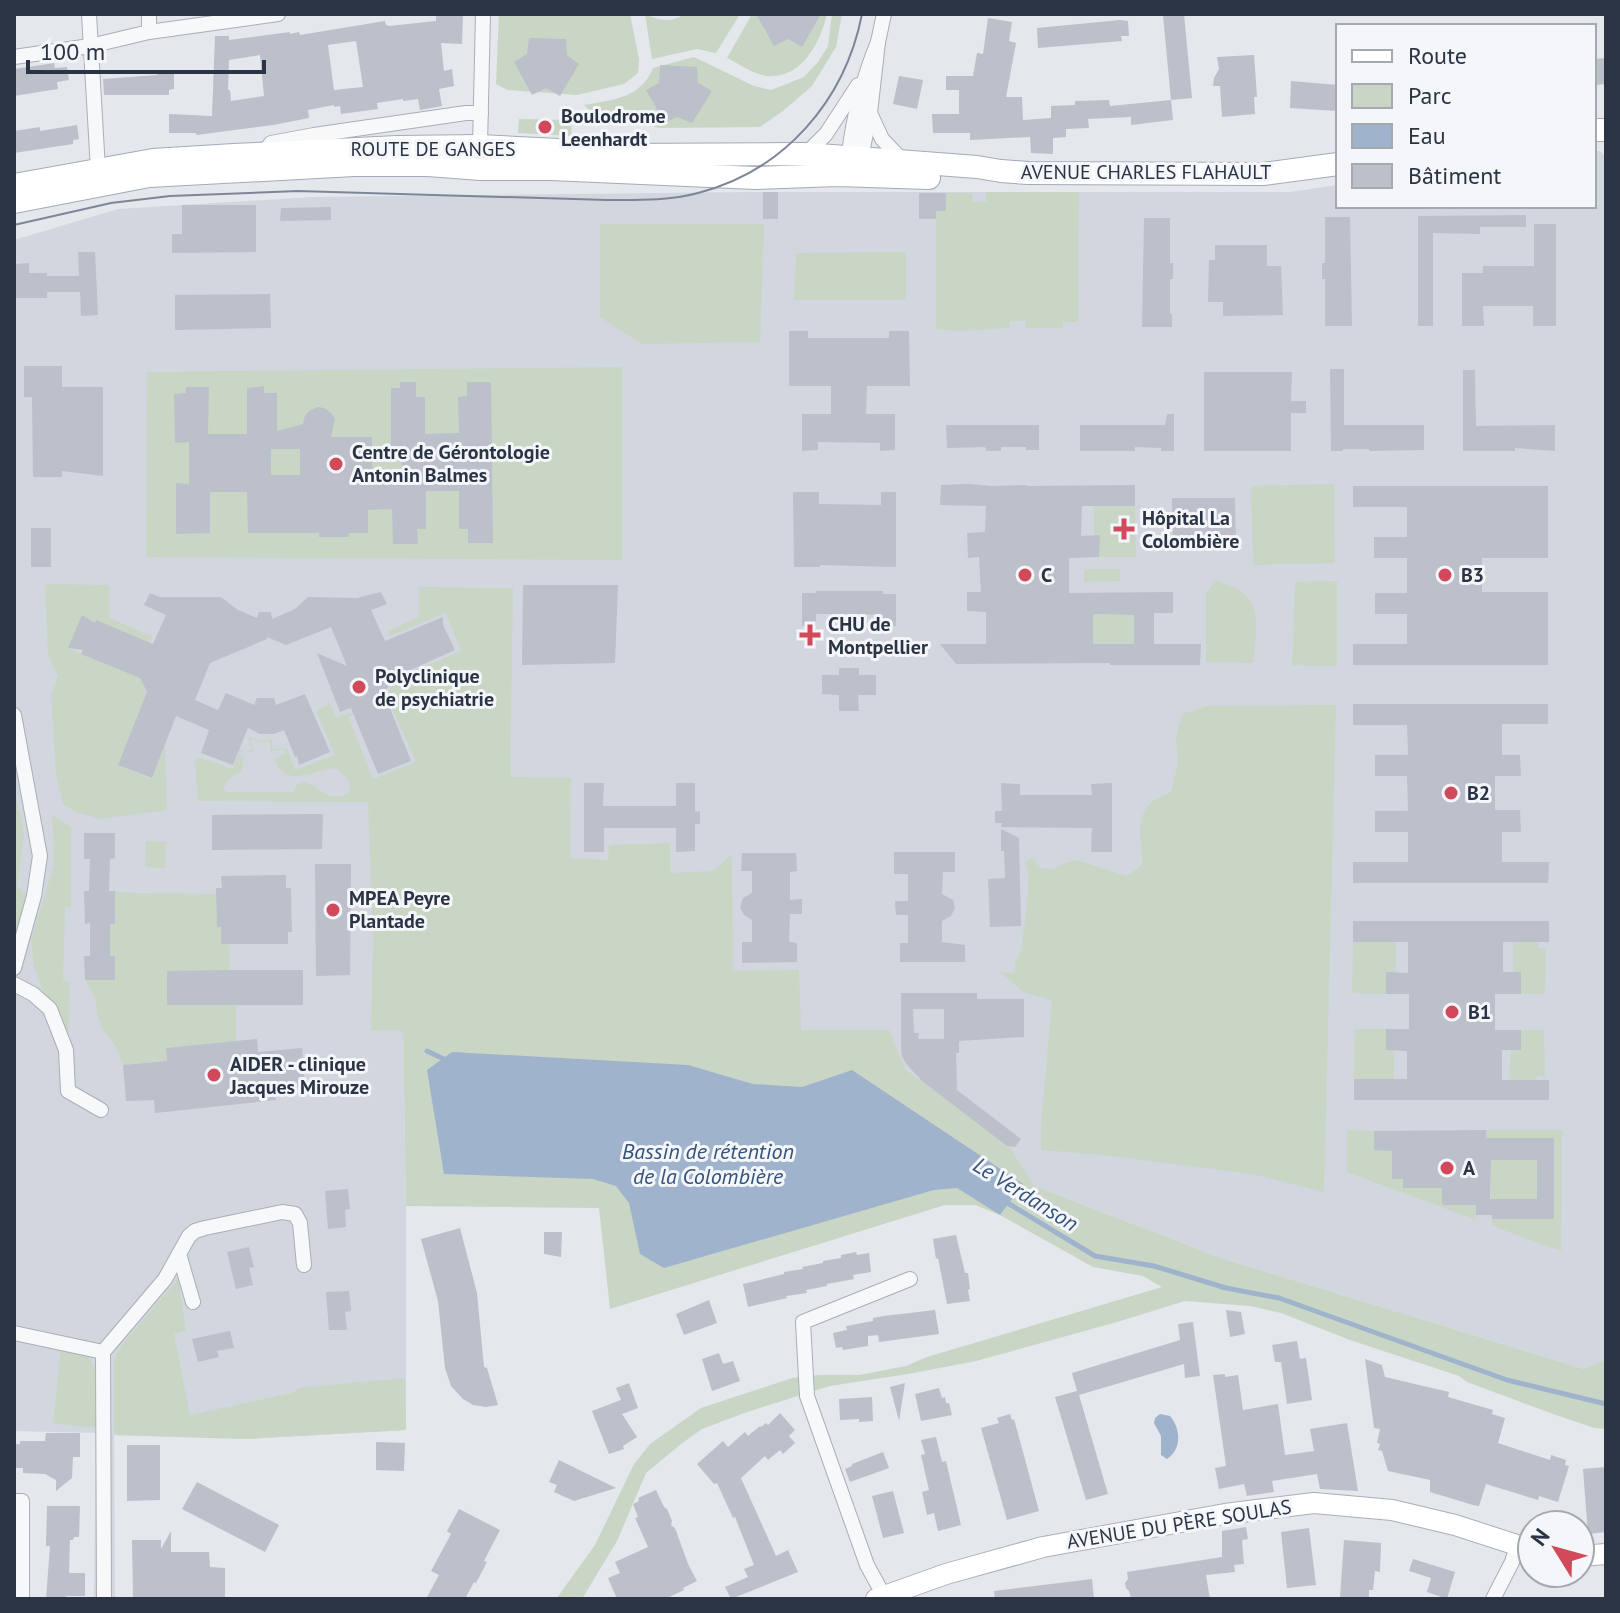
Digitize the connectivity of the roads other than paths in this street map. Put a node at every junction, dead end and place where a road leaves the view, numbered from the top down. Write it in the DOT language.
graph roads {
  1 [pos="89,14"];
  2 [pos="149,14"];
  3 [pos="278,14"];
  4 [pos="483,14"];
  5 [pos="884,14"];
  6 [pos="255,16"];
  7 [pos="149,32"];
  8 [pos="878,42"];
  9 [pos="90,46"];
  10 [pos="14,57"];
  11 [pos="864,75"];
  12 [pos="481,113"];
  13 [pos="870,113"];
  14 [pos="264,154"];
  15 [pos="806,154"];
  16 [pos="481,162"];
  17 [pos="904,162"];
  18 [pos="1336,164"];
  19 [pos="854,167"];
  20 [pos="98,170"];
  21 [pos="1001,171"];
  22 [pos="14,185"];
  23 [pos="14,202"];
  24 [pos="14,715"];
  25 [pos="14,968"];
  26 [pos="14,984"];
  27 [pos="101,1110"];
  28 [pos="179,1254"];
  29 [pos="304,1265"];
  30 [pos="910,1279"];
  31 [pos="193,1302"];
  32 [pos="14,1333"];
  33 [pos="103,1352"];
  34 [pos="14,1501"];
  35 [pos="1516,1545"];
  36 [pos="1516,1562"];
  37 [pos="880,1597"];
  38 [pos="22,1599"];
  39 [pos="104,1599"];
  40 [pos="1493,1599"];
  1 -- 9 [label="street"];
  2 -- 7 [label="street"];
  3 -- 6 [label="street"];
  4 -- 12 [label="street"];
  5 -- 8 [label="street"];
  6 -- 7 [label="street"];
  7 -- 9 [label="street"];
  8 -- 11 [label="street"];
  8 -- 13 [label="street"];
  9 -- 10 [label="street"];
  9 -- 20 [label="street"];
  11 -- 15 [label="street"];
  11 -- 19 [label="street"];
  12 -- 14 [label="street"];
  12 -- 16 [label="street"];
  13 -- 17 [label="street"];
  13 -- 19 [label="street"];
  14 -- 16 [label="main road, ROUTE DE GANGES"];
  14 -- 20 [label="main road, ROUTE DE GANGES"];
  15 -- 16 [label="main road"];
  15 -- 19 [label="main road"];
  16 -- 19 [label="main road, ROUTE DE GANGES"];
  16 -- 23 [label="main road, ROUTE DE GANGES"];
  17 -- 19 [label="main road, AVENUE CHARLES FLAHAULT"];
  17 -- 21 [label="main road, AVENUE CHARLES FLAHAULT"];
  18 -- 21 [label="main road, AVENUE CHARLES FLAHAULT"];
  19 -- 21 [label="main road, AVENUE CHARLES FLAHAULT"];
  20 -- 22 [label="main road, ROUTE DE GANGES"];
  24 -- 25 [label="street"];
  26 -- 27 [label="street"];
  28 -- 29 [label="street"];
  28 -- 31 [label="street"];
  28 -- 33 [label="street"];
  30 -- 37 [label="street"];
  32 -- 33 [label="street"];
  33 -- 39 [label="street"];
  34 -- 38 [label="street"];
  35 -- 37 [label="main road, AVENUE DU PÈRE SOULAS"];
  36 -- 40 [label="street"];
}
